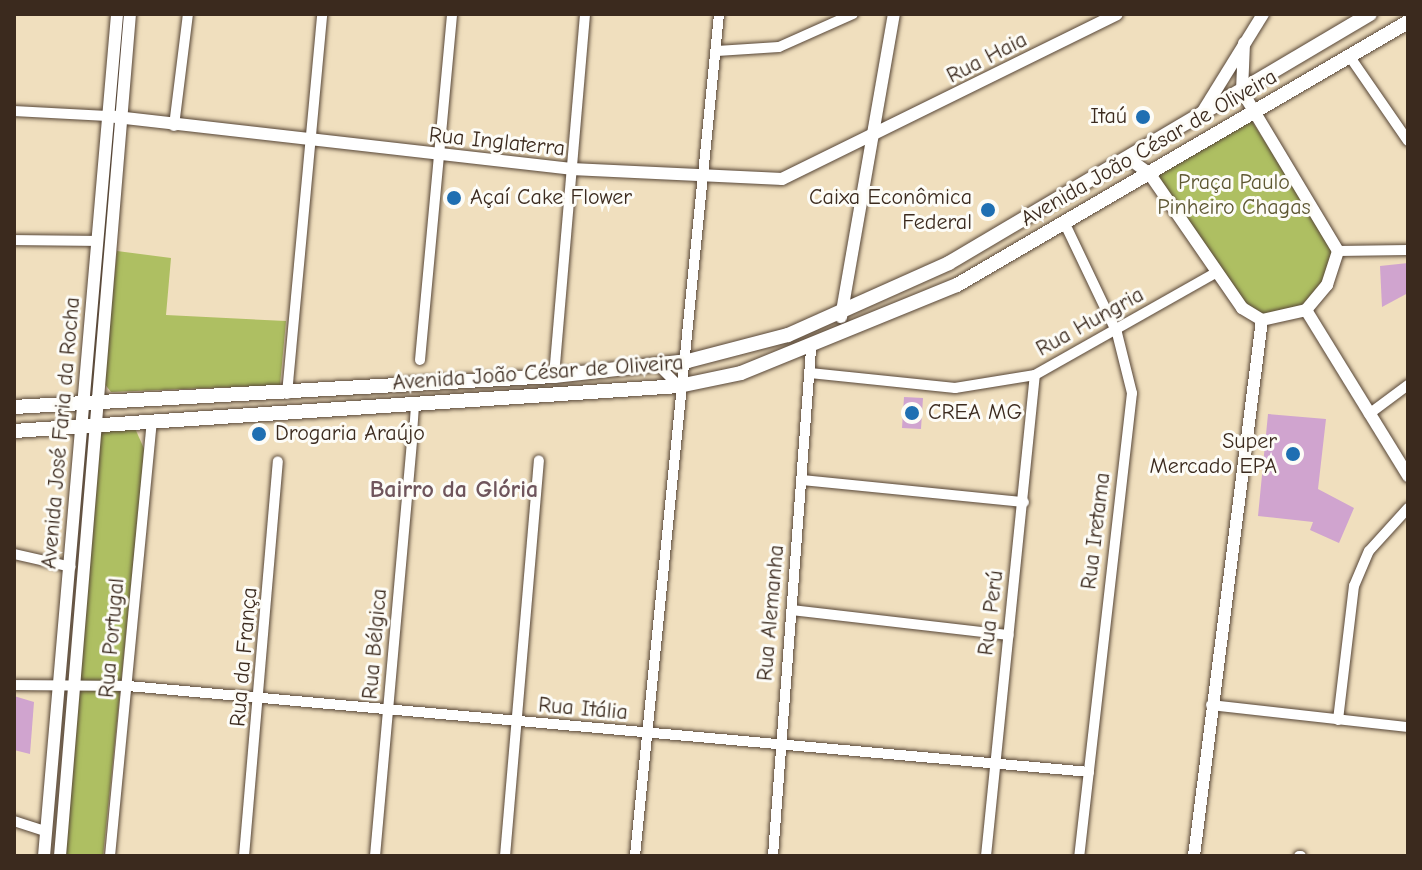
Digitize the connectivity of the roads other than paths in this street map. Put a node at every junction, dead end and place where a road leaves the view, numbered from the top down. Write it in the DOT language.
graph roads {
  1 [pos="117,14"];
  2 [pos="130,14"];
  3 [pos="188,14"];
  4 [pos="322,14"];
  5 [pos="452,14"];
  6 [pos="585,14"];
  7 [pos="719,14"];
  8 [pos="853,14"];
  9 [pos="894,14"];
  10 [pos="1263,14"];
  11 [pos="1370,14"];
  12 [pos="1112,15"];
  13 [pos="1408,22"];
  14 [pos="1244,43"];
  15 [pos="717,51"];
  16 [pos="1350,57"];
  17 [pos="1242,91"];
  18 [pos="14,111"];
  19 [pos="1252,112"];
  20 [pos="107,116"];
  21 [pos="1200,116"];
  22 [pos="123,119"];
  23 [pos="174,126"];
  24 [pos="875,137"];
  25 [pos="1408,141"];
  26 [pos="311,145"];
  27 [pos="440,156"];
  28 [pos="1128,158"];
  29 [pos="572,169"];
  30 [pos="1149,173"];
  31 [pos="701,178"];
  32 [pos="1065,224"];
  33 [pos="14,240"];
  34 [pos="97,241"];
  35 [pos="1408,250"];
  36 [pos="1338,251"];
  37 [pos="1215,273"];
  38 [pos="1306,310"];
  39 [pos="841,317"];
  40 [pos="1262,320"];
  41 [pos="1117,333"];
  42 [pos="811,349"];
  43 [pos="420,360"];
  44 [pos="688,361"];
  45 [pos="657,364"];
  46 [pos="810,373"];
  47 [pos="1035,375"];
  48 [pos="554,376"];
  49 [pos="1408,385"];
  50 [pos="679,386"];
  51 [pos="287,395"];
  52 [pos="97,404"];
  53 [pos="81,405"];
  54 [pos="415,405"];
  55 [pos="14,407"];
  56 [pos="1369,414"];
  57 [pos="152,423"];
  58 [pos="86,427"];
  59 [pos="14,431"];
  60 [pos="413,434"];
  61 [pos="539,460"];
  62 [pos="278,461"];
  63 [pos="1408,476"];
  64 [pos="802,480"];
  65 [pos="1024,502"];
  66 [pos="1408,508"];
  67 [pos="14,554"];
  68 [pos="71,567"];
  69 [pos="792,610"];
  70 [pos="1009,635"];
  71 [pos="75,683"];
  72 [pos="14,685"];
  73 [pos="59,686"];
  74 [pos="128,686"];
  75 [pos="262,700"];
  76 [pos="1211,705"];
  77 [pos="389,713"];
  78 [pos="1338,720"];
  79 [pos="519,723"];
  80 [pos="1408,727"];
  81 [pos="648,735"];
  82 [pos="781,746"];
  83 [pos="994,762"];
  84 [pos="1089,772"];
  85 [pos="14,821"];
  86 [pos="45,831"];
  87 [pos="44,856"];
  88 [pos="60,856"];
  89 [pos="110,856"];
  90 [pos="244,856"];
  91 [pos="375,856"];
  92 [pos="505,856"];
  93 [pos="635,856"];
  94 [pos="773,856"];
  95 [pos="986,856"];
  96 [pos="1079,856"];
  97 [pos="1194,856"];
  1 -- 20 [label="street, Avenida José Faria da Rocha"];
  2 -- 22 [label="street, Avenida José Faria da Rocha"];
  3 -- 23 [label="street"];
  4 -- 26 [label="street"];
  5 -- 27 [label="street"];
  6 -- 29 [label="street"];
  7 -- 15 [label="street"];
  8 -- 15 [label="street"];
  9 -- 24 [label="street"];
  10 -- 14 [label="street"];
  11 -- 17 [label="main road, Avenida João César de Oliveira"];
  12 -- 24 [label="street, Rua Haia"];
  13 -- 16 [label="main road, Avenida João César de Oliveira"];
  14 -- 17 [label="street"];
  14 -- 21 [label="street"];
  15 -- 31 [label="street"];
  16 -- 19 [label="main road, Avenida João César de Oliveira"];
  16 -- 25 [label="street"];
  17 -- 19 [label="street"];
  17 -- 21 [label="main road, Avenida João César de Oliveira"];
  18 -- 20 [label="street"];
  19 -- 30 [label="main road, Avenida João César de Oliveira"];
  19 -- 36 [label="street"];
  20 -- 22 [label="street, Rua Inglaterra"];
  20 -- 34 [label="street, Avenida José Faria da Rocha"];
  21 -- 28 [label="main road, Avenida João César de Oliveira"];
  22 -- 23 [label="street, Rua Inglaterra"];
  22 -- 52 [label="street, Avenida José Faria da Rocha"];
  23 -- 26 [label="street, Rua Inglaterra"];
  24 -- 31 [label="street, Rua Inglaterra"];
  24 -- 39 [label="street"];
  26 -- 27 [label="street, Rua Inglaterra"];
  26 -- 51 [label="street"];
  27 -- 29 [label="street, Rua Inglaterra"];
  27 -- 43 [label="street"];
  28 -- 30 [label="street"];
  28 -- 39 [label="main road, Avenida João César de Oliveira"];
  29 -- 31 [label="street, Rua Inglaterra"];
  29 -- 48 [label="street"];
  30 -- 32 [label="main road, Avenida João César de Oliveira"];
  30 -- 37 [label="street"];
  31 -- 44 [label="street"];
  32 -- 41 [label="street, Rua Iretama"];
  32 -- 42 [label="main road, Avenida João César de Oliveira"];
  33 -- 34 [label="street"];
  34 -- 53 [label="street, Avenida José Faria da Rocha"];
  35 -- 36 [label="street"];
  36 -- 38 [label="street"];
  37 -- 40 [label="street"];
  37 -- 41 [label="street, Rua Hungria"];
  38 -- 40 [label="street"];
  38 -- 56 [label="street"];
  39 -- 44 [label="main road, Avenida João César de Oliveira"];
  40 -- 76 [label="street"];
  41 -- 47 [label="street, Rua Hungria"];
  41 -- 84 [label="street, Rua Iretama"];
  42 -- 46 [label="street"];
  42 -- 50 [label="main road, Avenida João César de Oliveira"];
  44 -- 45 [label="main road, Avenida João César de Oliveira"];
  44 -- 50 [label="street"];
  45 -- 48 [label="main road, Avenida João César de Oliveira"];
  45 -- 50 [label="street"];
  46 -- 47 [label="street, Rua Hungria"];
  46 -- 64 [label="street, Rua Alemanha"];
  47 -- 65 [label="street, Rua Perú"];
  48 -- 51 [label="main road, Avenida João César de Oliveira"];
  49 -- 56 [label="street"];
  50 -- 54 [label="main road, Avenida João César de Oliveira"];
  50 -- 81 [label="street"];
  51 -- 52 [label="main road, Avenida João César de Oliveira"];
  52 -- 53 [label="main road, Avenida João César de Oliveira"];
  52 -- 58 [label="street, Avenida José Faria da Rocha"];
  53 -- 55 [label="main road, Avenida João César de Oliveira"];
  53 -- 58 [label="street, Avenida José Faria da Rocha"];
  54 -- 57 [label="main road, Avenida João César de Oliveira"];
  54 -- 60 [label="street"];
  56 -- 63 [label="street"];
  57 -- 58 [label="main road, Avenida João César de Oliveira"];
  57 -- 74 [label="street, Rua Portugal"];
  58 -- 59 [label="main road, Avenida João César de Oliveira"];
  58 -- 68 [label="street, Avenida José Faria da Rocha"];
  58 -- 71 [label="street, Avenida José Faria da Rocha"];
  60 -- 77 [label="street, Rua Bélgica"];
  61 -- 79 [label="street"];
  62 -- 75 [label="street, Rua da França"];
  64 -- 65 [label="street"];
  64 -- 69 [label="street, Rua Alemanha"];
  65 -- 70 [label="street, Rua Perú"];
  66 -- 78 [label="street"];
  67 -- 68 [label="street"];
  68 -- 73 [label="street, Avenida José Faria da Rocha"];
  69 -- 70 [label="street"];
  69 -- 82 [label="street, Rua Alemanha"];
  70 -- 83 [label="street, Rua Perú"];
  71 -- 73 [label="street, Rua Itália"];
  71 -- 74 [label="street, Rua Itália"];
  71 -- 88 [label="street, Avenida José Faria da Rocha"];
  72 -- 73 [label="street, Rua Itália"];
  73 -- 86 [label="street, Avenida José Faria da Rocha"];
  74 -- 75 [label="street, Rua Itália"];
  74 -- 89 [label="street, Rua Portugal"];
  75 -- 77 [label="street, Rua Itália"];
  75 -- 90 [label="street, Rua da França"];
  76 -- 78 [label="street"];
  76 -- 97 [label="street"];
  77 -- 79 [label="street, Rua Itália"];
  77 -- 91 [label="street, Rua Bélgica"];
  78 -- 80 [label="street"];
  79 -- 81 [label="street, Rua Itália"];
  79 -- 92 [label="street"];
  81 -- 82 [label="street, Rua Itália"];
  81 -- 93 [label="street"];
  82 -- 83 [label="street, Rua Itália"];
  82 -- 94 [label="street, Rua Alemanha"];
  83 -- 84 [label="street, Rua Itália"];
  83 -- 95 [label="street, Rua Perú"];
  84 -- 96 [label="street, Rua Iretama"];
  85 -- 86 [label="street"];
  86 -- 87 [label="street, Avenida José Faria da Rocha"];
}
